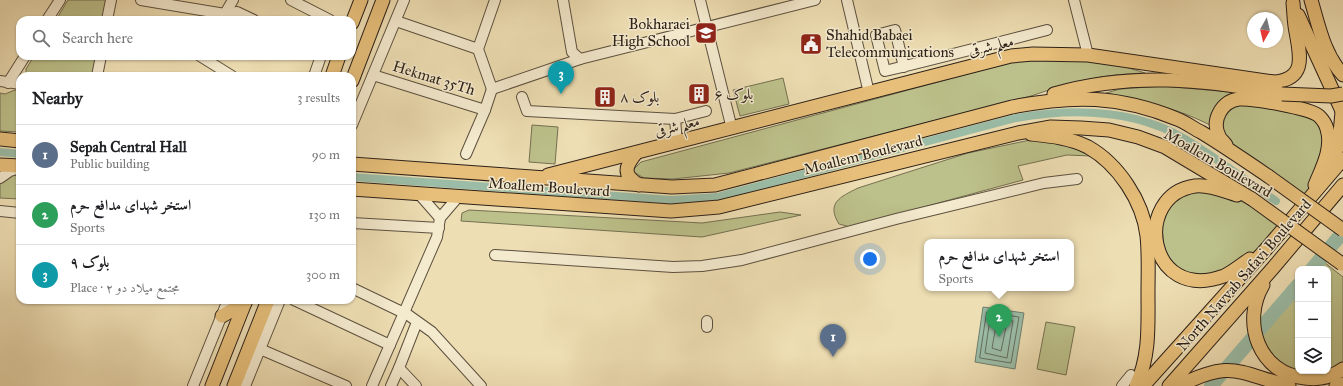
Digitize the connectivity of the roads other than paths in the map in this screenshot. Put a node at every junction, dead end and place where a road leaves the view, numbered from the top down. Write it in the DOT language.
graph roads {
  1 [pos="60,0"];
  2 [pos="111,0"];
  3 [pos="141,0"];
  4 [pos="233,0"];
  5 [pos="291,0"];
  6 [pos="361,0"];
  7 [pos="383,0"];
  8 [pos="404,0"];
  9 [pos="495,0"];
  10 [pos="563,0"];
  11 [pos="700,0"];
  12 [pos="815,0"];
  13 [pos="847,0"];
  14 [pos="1074,0"];
  15 [pos="1311,0"];
  16 [pos="1293,2"];
  17 [pos="50,16"];
  18 [pos="108,16"];
  19 [pos="218,16"];
  20 [pos="224,16"];
  21 [pos="226,16"];
  22 [pos="246,16"];
  23 [pos="322,16"];
  24 [pos="355,16"];
  25 [pos="396,21"];
  26 [pos="707,27"];
  27 [pos="1047,30"];
  28 [pos="988,45"];
  29 [pos="1324,45"];
  30 [pos="478,49"];
  31 [pos="1088,55"];
  32 [pos="580,59"];
  33 [pos="22,60"];
  34 [pos="100,60"];
  35 [pos="206,60"];
  36 [pos="320,60"];
  37 [pos="338,60"];
  38 [pos="992,61"];
  39 [pos="1343,63"];
  40 [pos="904,66"];
  41 [pos="98,72"];
  42 [pos="226,72"];
  43 [pos="315,72"];
  44 [pos="334,72"];
  45 [pos="355,72"];
  46 [pos="373,75"];
  47 [pos="1343,75"];
  48 [pos="4,82"];
  49 [pos="16,84"];
  50 [pos="492,89"];
  51 [pos="869,94"];
  52 [pos="1343,94"];
  53 [pos="522,97"];
  54 [pos="1012,107"];
  55 [pos="1305,109"];
  56 [pos="485,110"];
  57 [pos="706,111"];
  58 [pos="1343,113"];
  59 [pos="356,115"];
  60 [pos="675,119"];
  61 [pos="732,129"];
  62 [pos="1018,133"];
  63 [pos="0,140"];
  64 [pos="16,141"];
  65 [pos="677,143"];
  66 [pos="1230,150"];
  67 [pos="636,153"];
  68 [pos="466,154"];
  69 [pos="1343,159"];
  70 [pos="356,162"];
  71 [pos="0,165"];
  72 [pos="16,167"];
  73 [pos="16,169"];
  74 [pos="0,178"];
  75 [pos="536,178"];
  76 [pos="1077,179"];
  77 [pos="639,185"];
  78 [pos="1343,185"];
  79 [pos="356,189"];
  80 [pos="419,194"];
  81 [pos="1312,194"];
  82 [pos="458,197"];
  83 [pos="1252,199"];
  84 [pos="0,211"];
  85 [pos="16,213"];
  86 [pos="356,223"];
  87 [pos="440,223"];
  88 [pos="1343,230"];
  89 [pos="1267,248"];
  90 [pos="495,255"];
  91 [pos="1343,265"];
  92 [pos="1273,268"];
  93 [pos="356,290"];
  94 [pos="226,304"];
  95 [pos="240,304"];
  96 [pos="244,304"];
  97 [pos="266,304"];
  98 [pos="278,304"];
  99 [pos="303,304"];
  100 [pos="404,313"];
  101 [pos="222,316"];
  102 [pos="417,322"];
  103 [pos="390,345"];
  104 [pos="260,349"];
  105 [pos="399,368"];
  106 [pos="1343,369"];
  107 [pos="1134,381"];
  108 [pos="1343,384"];
  109 [pos="193,386"];
  110 [pos="212,386"];
  111 [pos="234,386"];
  112 [pos="245,386"];
  113 [pos="346,386"];
  114 [pos="372,386"];
  115 [pos="391,386"];
  116 [pos="416,386"];
  117 [pos="481,386"];
  118 [pos="1122,386"];
  119 [pos="1143,386"];
  120 [pos="1169,386"];
  121 [pos="1179,386"];
  122 [pos="1289,386"];
  123 [pos="1336,386"];
  1 -- 17 [label="street"];
  2 -- 18 [label="street"];
  3 -- 19 [label="street"];
  4 -- 20 [label="street"];
  5 -- 23 [label="street"];
  6 -- 24 [label="main road"];
  7 -- 45 [label="main road"];
  8 -- 25 [label="street"];
  9 -- 30 [label="street"];
  10 -- 32 [label="street"];
  11 -- 26 [label="street"];
  12 -- 26 [label="street"];
  13 -- 51 [label="street"];
  14 -- 31 [label="street"];
  15 -- 29 [label="main road"];
  16 -- 31 [label="main road, معلم شرقی"];
  16 -- 58 [label="main road"];
  21 -- 22 [label="street"];
  25 -- 30 [label="street"];
  25 -- 46 [label="street"];
  26 -- 32 [label="street"];
  26 -- 61 [label="street"];
  27 -- 28 [label="street"];
  28 -- 38 [label="street"];
  28 -- 40 [label="street"];
  29 -- 39 [label="main road"];
  29 -- 47 [label="main road"];
  30 -- 50 [label="street"];
  31 -- 38 [label="main road, معلم شرقی"];
  32 -- 50 [label="street"];
  33 -- 48 [label="street"];
  34 -- 41 [label="street"];
  35 -- 42 [label="street"];
  36 -- 43 [label="street"];
  37 -- 44 [label="main road"];
  38 -- 51 [label="main road, معلم شرقی"];
  46 -- 56 [label="street, Hekmat 35Th"];
  46 -- 59 [label="street"];
  48 -- 49 [label="street"];
  50 -- 56 [label="street"];
  51 -- 61 [label="main road, معلم شرقی"];
  52 -- 54 [label="main road, bridge"];
  53 -- 60 [label="street"];
  54 -- 66 [label="main road, Moallem Boulevard"];
  54 -- 77 [label="main road, Moallem Boulevard"];
  55 -- 58 [label="main road"];
  55 -- 66 [label="main road"];
  55 -- 81 [label="main road"];
  56 -- 68 [label="street"];
  57 -- 60 [label="street"];
  58 -- 81 [label="main road"];
  60 -- 65 [label="street"];
  61 -- 65 [label="main road, معلم شرقی"];
  62 -- 82 [label="main road, Moallem Boulevard"];
  62 -- 83 [label="main road, Moallem Boulevard"];
  62 -- 107 [label="main road"];
  63 -- 64 [label="main road"];
  65 -- 67 [label="main road, معلم شرقی"];
  66 -- 88 [label="main road, Moallem Boulevard, bridge"];
  67 -- 75 [label="main road, معلم شرقی"];
  67 -- 77 [label="main road"];
  69 -- 81 [label="main road, North Navvab Safavi Boulevard"];
  70 -- 75 [label="main road, Moallem Boulevard"];
  71 -- 72 [label="main road"];
  73 -- 74 [label="street"];
  75 -- 77 [label="main road, Moallem Boulevard"];
  76 -- 90 [label="street"];
  78 -- 92 [label="main road, North Navvab Safavi Boulevard"];
  79 -- 80 [label="main road, Moallem Boulevard"];
  80 -- 82 [label="main road, Moallem Boulevard"];
  80 -- 87 [label="street"];
  81 -- 89 [label="main road, North Navvab Safavi Boulevard"];
  82 -- 87 [label="street"];
  83 -- 89 [label="main road"];
  83 -- 91 [label="main road, Moallem Boulevard, bridge"];
  84 -- 85 [label="street"];
  86 -- 87 [label="street"];
  87 -- 100 [label="street"];
  89 -- 119 [label="main road, North Navvab Safavi Boulevard"];
  92 -- 106 [label="main road"];
  92 -- 120 [label="main road, North Navvab Safavi Boulevard"];
  93 -- 100 [label="street"];
  94 -- 101 [label="street"];
  95 -- 101 [label="main road"];
  96 -- 110 [label="main road"];
  97 -- 111 [label="main road"];
  98 -- 104 [label="street"];
  99 -- 103 [label="street"];
  100 -- 102 [label="street"];
  100 -- 103 [label="street"];
  101 -- 109 [label="street"];
  102 -- 105 [label="street"];
  102 -- 117 [label="street"];
  103 -- 114 [label="street"];
  104 -- 112 [label="street"];
  104 -- 113 [label="street"];
  105 -- 115 [label="street"];
  105 -- 116 [label="street"];
  107 -- 118 [label="street"];
  108 -- 123 [label="main road"];
  121 -- 122 [label="main road"];
}
